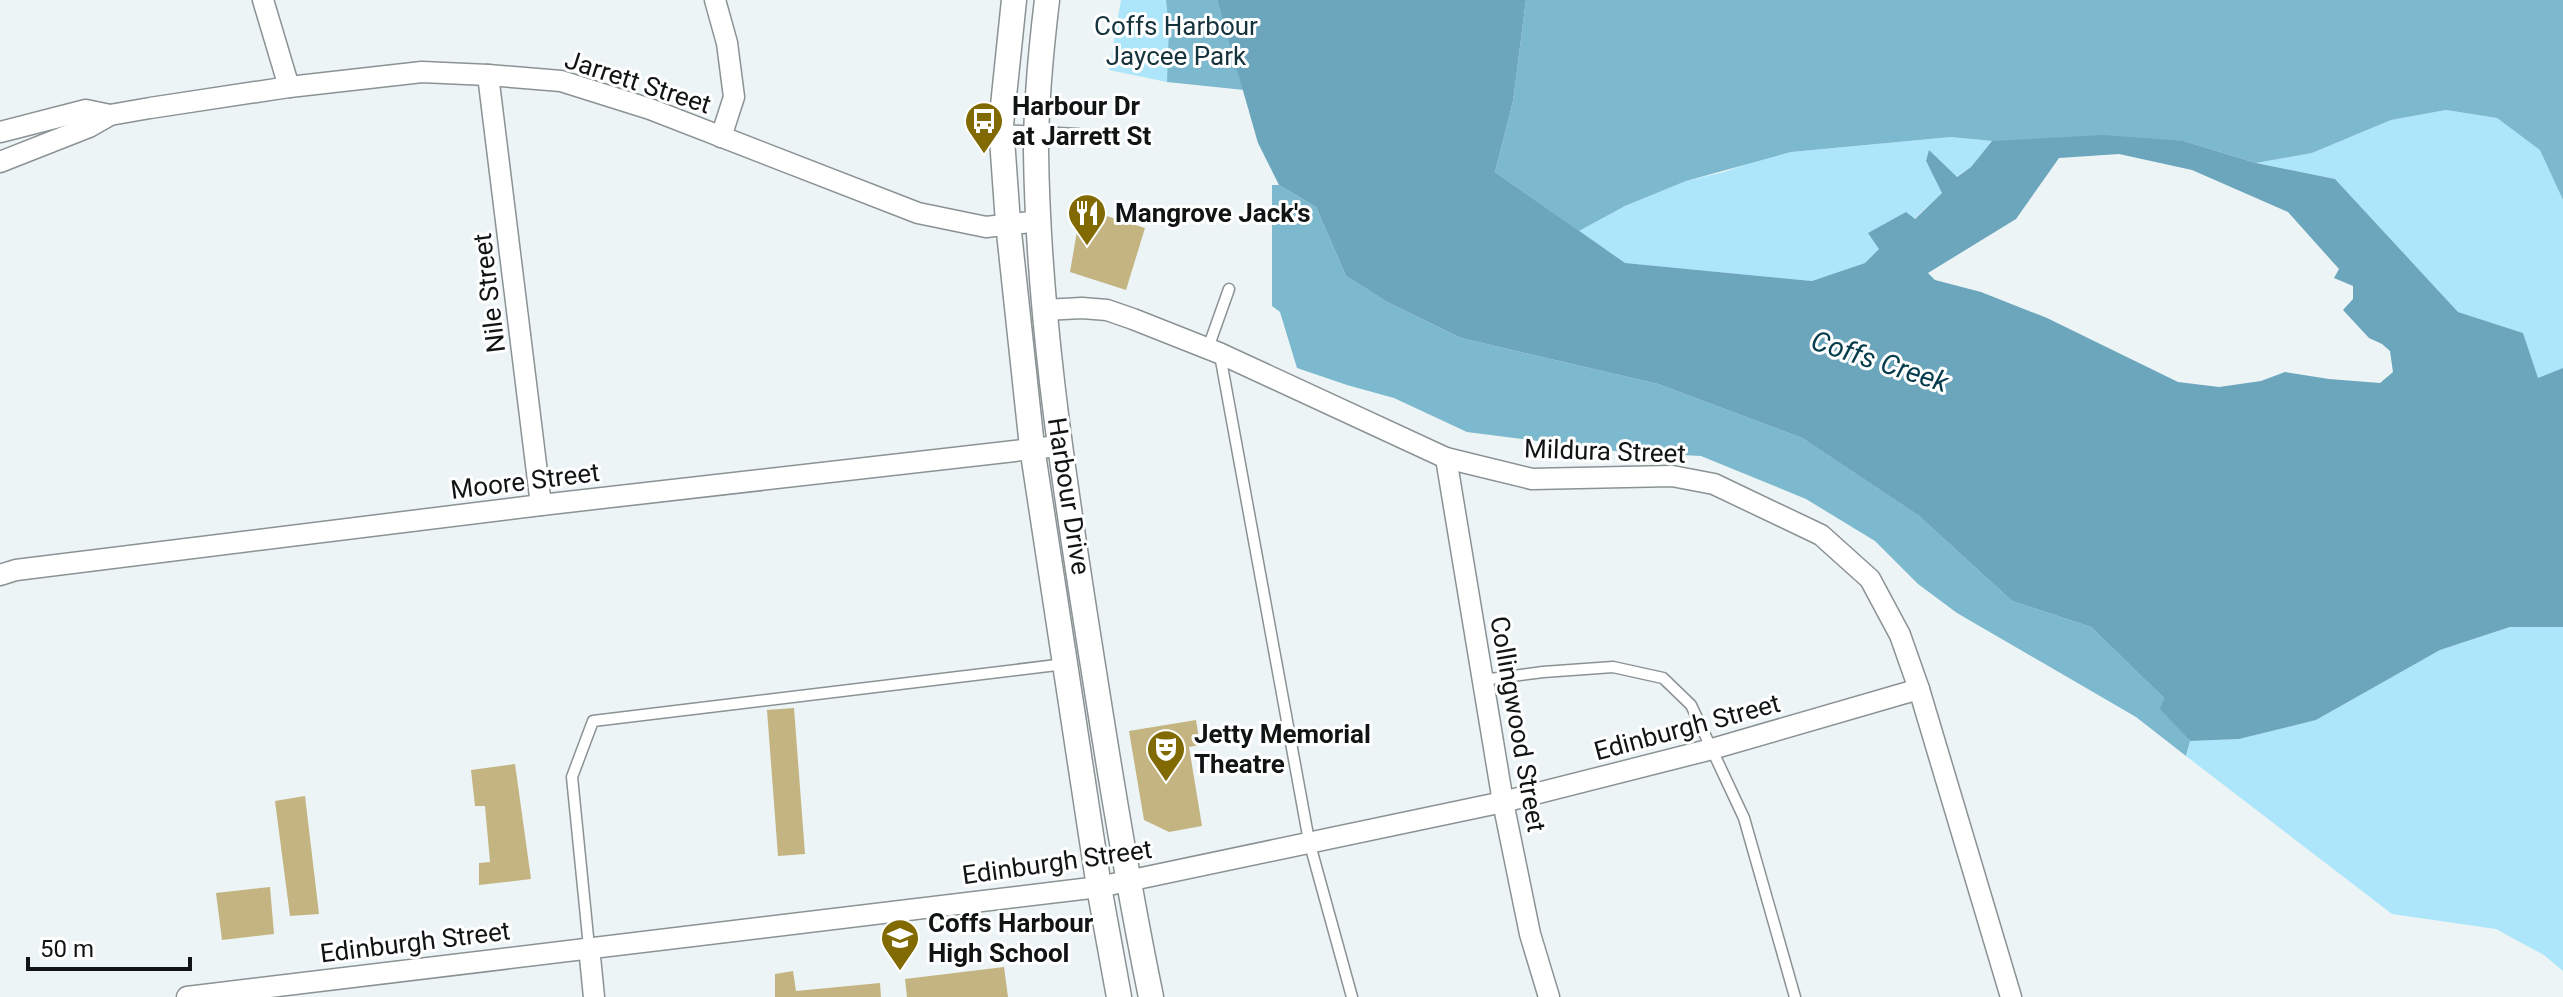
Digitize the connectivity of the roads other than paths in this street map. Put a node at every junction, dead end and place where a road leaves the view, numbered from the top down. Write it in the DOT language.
graph roads {
  1 [pos="263,0"];
  2 [pos="715,0"];
  3 [pos="1014,0"];
  4 [pos="1047,0"];
  5 [pos="488,75"];
  6 [pos="289,87"];
  7 [pos="110,115"];
  8 [pos="1001,130"];
  9 [pos="1037,131"];
  10 [pos="0,132"];
  11 [pos="721,137"];
  12 [pos="1111,139"];
  13 [pos="0,162"];
  14 [pos="1040,221"];
  15 [pos="1008,223"];
  16 [pos="1229,289"];
  17 [pos="1044,310"];
  18 [pos="1214,351"];
  19 [pos="1058,446"];
  20 [pos="1032,447"];
  21 [pos="1446,458"];
  22 [pos="541,505"];
  23 [pos="0,575"];
  24 [pos="1066,664"];
  25 [pos="1483,680"];
  26 [pos="1919,689"];
  27 [pos="1712,749"];
  28 [pos="1503,802"];
  29 [pos="1309,841"];
  30 [pos="1128,882"];
  31 [pos="1099,887"];
  32 [pos="589,947"];
  33 [pos="187,997"];
  34 [pos="594,997"];
  35 [pos="1119,997"];
  36 [pos="1151,997"];
  37 [pos="1352,997"];
  38 [pos="1549,997"];
  39 [pos="1795,997"];
  40 [pos="2011,997"];
  1 -- 6 [label="street"];
  2 -- 11 [label="street"];
  3 -- 8 [label="street, Harbour Drive"];
  4 -- 9 [label="street, Harbour Drive"];
  5 -- 6 [label="street, Jarrett Street"];
  5 -- 11 [label="street, Jarrett Street"];
  5 -- 22 [label="street, Nile Street"];
  6 -- 7 [label="street, Jarrett Street"];
  7 -- 10 [label="street, Jarrett Street"];
  7 -- 13 [label="street, Jarrett Street"];
  8 -- 9 [label="lane"];
  8 -- 15 [label="street, Harbour Drive"];
  9 -- 12 [label="lane"];
  9 -- 14 [label="street, Harbour Drive"];
  11 -- 15 [label="street, Jarrett Street"];
  14 -- 15 [label="street, Jarrett Street"];
  14 -- 17 [label="street, Harbour Drive"];
  15 -- 20 [label="street, Harbour Drive"];
  16 -- 18 [label="lane"];
  17 -- 18 [label="street, Mildura Street"];
  17 -- 19 [label="street, Harbour Drive"];
  18 -- 21 [label="street, Mildura Street"];
  18 -- 29 [label="lane"];
  19 -- 20 [label="street, Moore Street"];
  19 -- 30 [label="street, Harbour Drive"];
  20 -- 22 [label="street, Moore Street"];
  20 -- 24 [label="street, Harbour Drive"];
  21 -- 25 [label="street, Collingwood Street"];
  21 -- 26 [label="street, Mildura Street"];
  22 -- 23 [label="street, Moore Street"];
  24 -- 31 [label="street, Harbour Drive"];
  24 -- 32 [label="lane"];
  25 -- 27 [label="lane"];
  25 -- 28 [label="street, Collingwood Street"];
  26 -- 27 [label="street, Edinburgh Street"];
  26 -- 40 [label="street, Mildura Street"];
  27 -- 28 [label="street, Edinburgh Street"];
  27 -- 39 [label="lane"];
  28 -- 29 [label="street, Edinburgh Street"];
  28 -- 38 [label="street, Collingwood Street"];
  29 -- 30 [label="street, Edinburgh Street"];
  29 -- 37 [label="lane"];
  30 -- 31 [label="street, Edinburgh Street"];
  30 -- 36 [label="street, Harbour Drive"];
  31 -- 32 [label="street, Edinburgh Street"];
  31 -- 35 [label="street, Harbour Drive"];
  32 -- 33 [label="street, Edinburgh Street"];
  32 -- 34 [label="street"];
}
